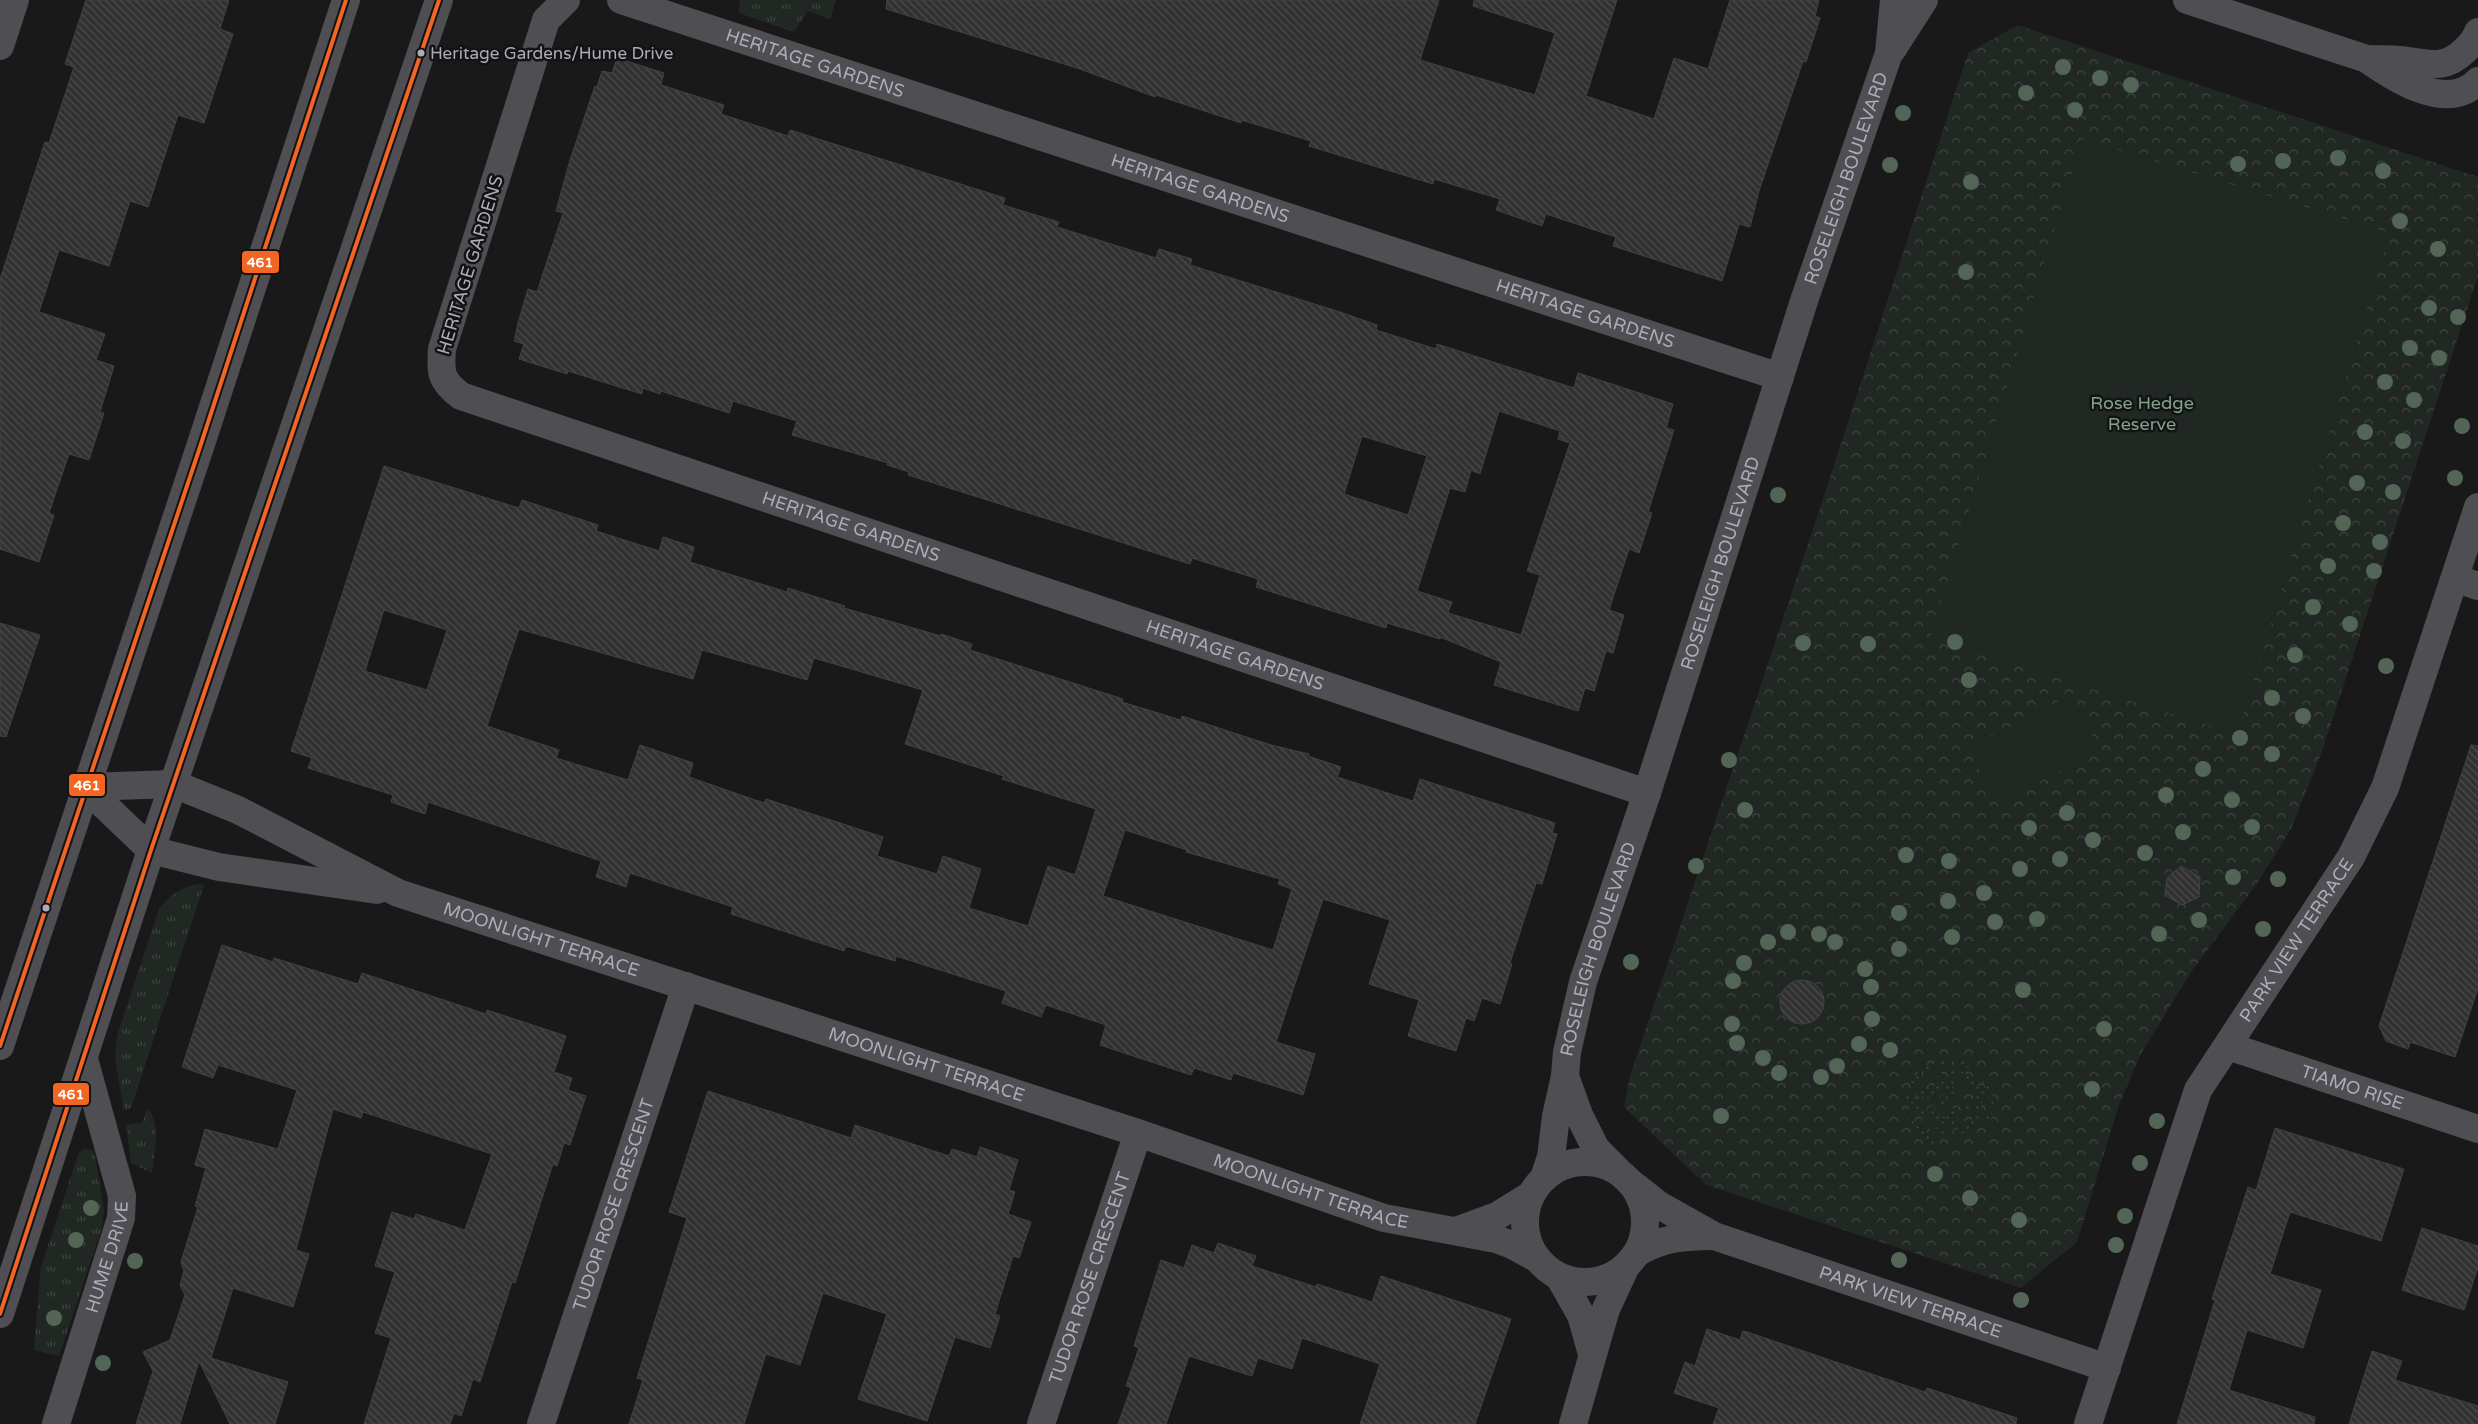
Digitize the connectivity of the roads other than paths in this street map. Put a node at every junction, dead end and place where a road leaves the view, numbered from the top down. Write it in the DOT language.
graph roads {
  1 [pos="15,0"];
  2 [pos="346,0"];
  3 [pos="439,0"];
  4 [pos="566,0"];
  5 [pos="621,0"];
  6 [pos="1894,0"];
  7 [pos="1924,0"];
  8 [pos="2187,0"];
  9 [pos="2478,32"];
  10 [pos="0,46"];
  11 [pos="1889,53"];
  12 [pos="2473,78"];
  13 [pos="1780,377"];
  14 [pos="2478,507"];
  15 [pos="2466,582"];
  16 [pos="174,784"];
  17 [pos="85,787"];
  18 [pos="1647,793"];
  19 [pos="151,850"];
  20 [pos="398,893"];
  21 [pos="686,986"];
  22 [pos="0,1046"];
  23 [pos="2228,1046"];
  24 [pos="84,1059"];
  25 [pos="1565,1076"];
  26 [pos="2478,1129"];
  27 [pos="1138,1133"];
  28 [pos="1624,1177"];
  29 [pos="1537,1187"];
  30 [pos="1456,1231"];
  31 [pos="1714,1236"];
  32 [pos="1536,1258"];
  33 [pos="1631,1260"];
  34 [pos="1560,1278"];
  35 [pos="0,1314"];
  36 [pos="1592,1354"];
  37 [pos="2107,1368"];
  38 [pos="56,1424"];
  39 [pos="541,1424"];
  40 [pos="1041,1424"];
  41 [pos="1573,1424"];
  42 [pos="2088,1424"];
  1 -- 10 [label="street"];
  2 -- 17 [label="street"];
  3 -- 16 [label="street"];
  4 -- 18 [label="street, HERITAGE GARDENS"];
  5 -- 13 [label="street, HERITAGE GARDENS"];
  6 -- 11 [label="street, ROSELEIGH BOULEVARD"];
  7 -- 11 [label="street, ROSELEIGH BOULEVARD"];
  8 -- 12 [label="street"];
  9 -- 12 [label="street"];
  11 -- 13 [label="street, ROSELEIGH BOULEVARD"];
  13 -- 18 [label="street, ROSELEIGH BOULEVARD"];
  14 -- 15 [label="street, PARK VIEW TERRACE"];
  15 -- 23 [label="street, PARK VIEW TERRACE"];
  16 -- 17 [label="street, MOONLIGHT TERRACE"];
  16 -- 19 [label="street"];
  16 -- 20 [label="street, MOONLIGHT TERRACE"];
  17 -- 19 [label="street"];
  17 -- 22 [label="street"];
  18 -- 25 [label="street, ROSELEIGH BOULEVARD"];
  19 -- 20 [label="street, MOONLIGHT TERRACE"];
  19 -- 24 [label="street"];
  20 -- 21 [label="street, MOONLIGHT TERRACE"];
  21 -- 27 [label="street, MOONLIGHT TERRACE"];
  21 -- 39 [label="street, TUDOR ROSE CRESCENT"];
  23 -- 26 [label="street, TIAMO RISE"];
  23 -- 37 [label="street, PARK VIEW TERRACE"];
  24 -- 35 [label="street"];
  24 -- 38 [label="street, HUME DRIVE"];
  25 -- 28 [label="street, ROSELEIGH BOULEVARD"];
  25 -- 29 [label="street, ROSELEIGH BOULEVARD"];
  27 -- 30 [label="street, MOONLIGHT TERRACE"];
  27 -- 40 [label="street, TUDOR ROSE CRESCENT"];
  28 -- 29 [label="street"];
  28 -- 31 [label="street, PARK VIEW TERRACE"];
  28 -- 33 [label="street"];
  29 -- 30 [label="street, MOONLIGHT TERRACE"];
  29 -- 32 [label="street"];
  30 -- 32 [label="street, MOONLIGHT TERRACE"];
  31 -- 33 [label="street, PARK VIEW TERRACE"];
  31 -- 37 [label="street, PARK VIEW TERRACE"];
  32 -- 34 [label="street"];
  33 -- 34 [label="street"];
  33 -- 36 [label="street"];
  34 -- 36 [label="street"];
  36 -- 41 [label="street"];
  37 -- 42 [label="street, PARK VIEW TERRACE"];
}
